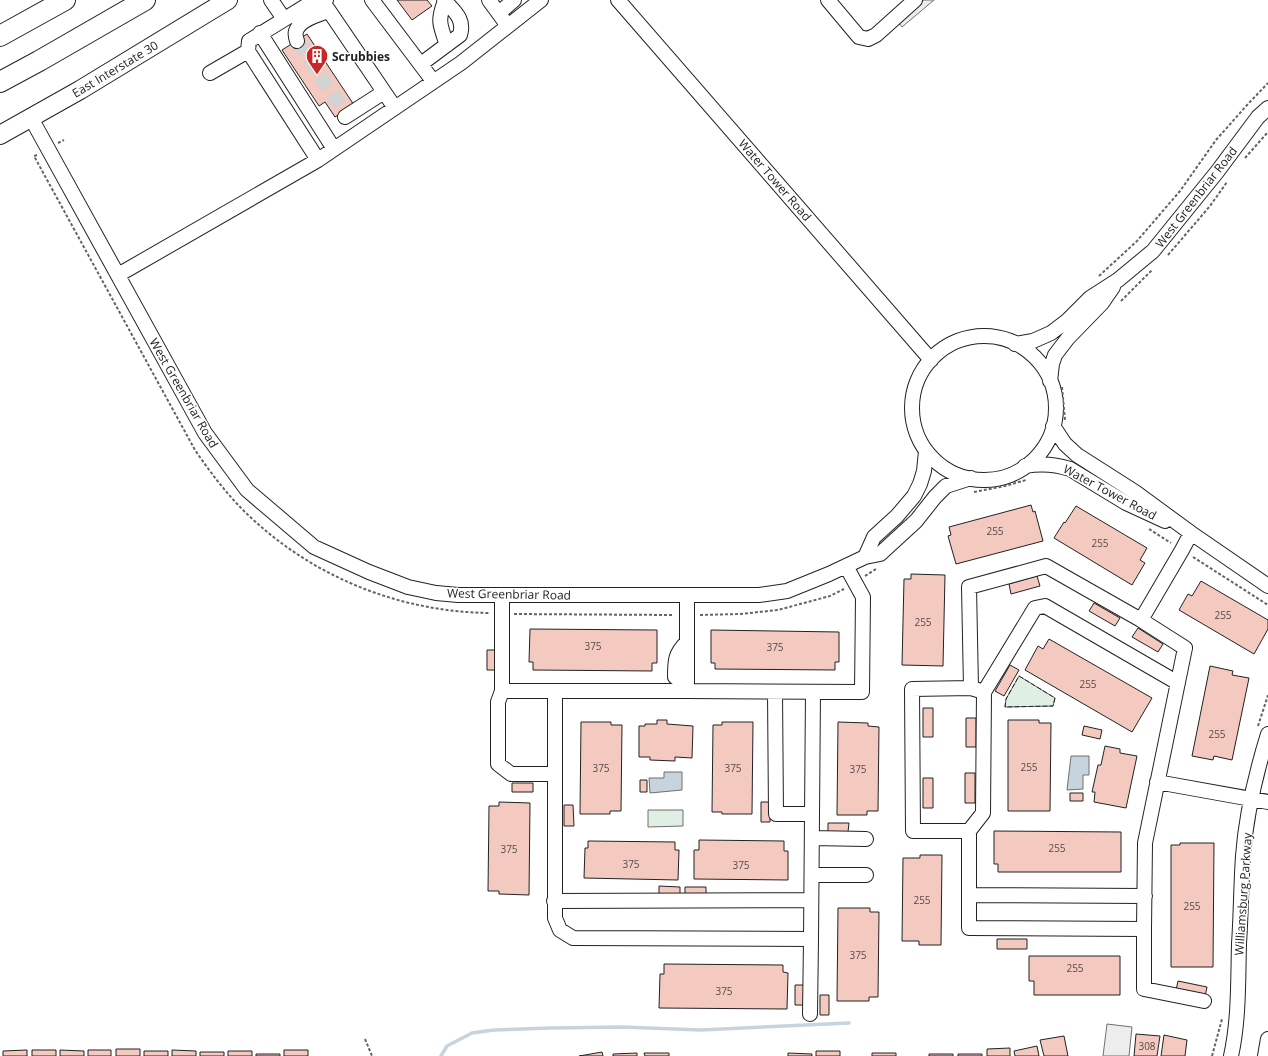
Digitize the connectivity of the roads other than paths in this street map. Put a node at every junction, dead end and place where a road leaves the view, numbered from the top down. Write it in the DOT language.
graph roads {
  1 [pos="65,0"];
  2 [pos="145,0"];
  3 [pos="228,0"];
  4 [pos="271,0"];
  5 [pos="372,0"];
  6 [pos="445,0"];
  7 [pos="489,0"];
  8 [pos="514,0"];
  9 [pos="541,0"];
  10 [pos="618,0"];
  11 [pos="828,0"];
  12 [pos="916,0"];
  13 [pos="326,5"];
  14 [pos="499,13"];
  15 [pos="284,19"];
  16 [pos="508,26"];
  17 [pos="260,33"];
  18 [pos="0,36"];
  19 [pos="296,40"];
  20 [pos="447,45"];
  21 [pos="248,51"];
  22 [pos="421,64"];
  23 [pos="210,73"];
  24 [pos="0,82"];
  25 [pos="433,82"];
  26 [pos="384,92"];
  27 [pos="395,108"];
  28 [pos="1268,108"];
  29 [pos="31,118"];
  30 [pos="0,135"];
  31 [pos="351,138"];
  32 [pos="334,149"];
  33 [pos="318,160"];
  34 [pos="118,275"];
  35 [pos="1118,280"];
  36 [pos="1015,344"];
  37 [pos="931,360"];
  38 [pos="1056,382"];
  39 [pos="1059,424"];
  40 [pos="926,451"];
  41 [pos="1027,473"];
  42 [pos="971,485"];
  43 [pos="1191,533"];
  44 [pos="864,557"];
  45 [pos="846,566"];
  46 [pos="1268,586"];
  47 [pos="502,595"];
  48 [pos="687,596"];
  49 [pos="1141,620"];
  50 [pos="1178,683"];
  51 [pos="687,689"];
  52 [pos="978,690"];
  53 [pos="502,692"];
  54 [pos="555,692"];
  55 [pos="775,692"];
  56 [pos="813,692"];
  57 [pos="1268,734"];
  58 [pos="554,774"];
  59 [pos="1157,782"];
  60 [pos="1251,799"];
  61 [pos="1268,802"];
  62 [pos="812,814"];
  63 [pos="969,832"];
  64 [pos="812,838"];
  65 [pos="866,839"];
  66 [pos="812,875"];
  67 [pos="866,875"];
  68 [pos="969,895"];
  69 [pos="1145,896"];
  70 [pos="811,900"];
  71 [pos="554,901"];
  72 [pos="1144,929"];
  73 [pos="811,938"];
  74 [pos="1204,1001"];
  75 [pos="810,1014"];
  76 [pos="1268,1039"];
  77 [pos="1231,1056"];
  78 [pos="1264,1056"];
  1 -- 18 [label="highway"];
  2 -- 24 [label="highway"];
  3 -- 29 [label="main road, East Interstate 30"];
  4 -- 15 [label="street"];
  5 -- 22 [label="street"];
  6 -- 20 [label="street"];
  6 -- 20 [label="street"];
  7 -- 14 [label="street"];
  8 -- 14 [label="street"];
  9 -- 16 [label="street"];
  10 -- 37 [label="street, Water Tower Road"];
  11 -- 12 [label="street"];
  13 -- 15 [label="street"];
  13 -- 19 [label="street"];
  13 -- 26 [label="street"];
  14 -- 16 [label="street"];
  15 -- 17 [label="street"];
  16 -- 25 [label="street"];
  17 -- 21 [label="street"];
  17 -- 32 [label="street"];
  20 -- 22 [label="street"];
  21 -- 23 [label="street"];
  21 -- 33 [label="street"];
  22 -- 25 [label="street"];
  25 -- 27 [label="street"];
  26 -- 27 [label="street"];
  26 -- 31 [label="street"];
  27 -- 31 [label="street"];
  28 -- 35 [label="street, West Greenbriar Road"];
  29 -- 30 [label="main road, East Interstate 30"];
  29 -- 34 [label="street, West Greenbriar Road"];
  31 -- 32 [label="street"];
  32 -- 33 [label="street"];
  33 -- 34 [label="street"];
  34 -- 47 [label="street, West Greenbriar Road"];
  35 -- 36 [label="street, West Greenbriar Road"];
  35 -- 38 [label="street, West Greenbriar Road"];
  36 -- 37 [label="street"];
  36 -- 38 [label="street"];
  37 -- 40 [label="street"];
  38 -- 39 [label="street"];
  39 -- 41 [label="street"];
  39 -- 43 [label="street, Water Tower Road"];
  40 -- 42 [label="street"];
  40 -- 44 [label="street"];
  41 -- 42 [label="street"];
  41 -- 43 [label="street, Water Tower Road"];
  42 -- 44 [label="street, West Greenbriar Road"];
  43 -- 46 [label="street, Water Tower Road"];
  43 -- 49 [label="street"];
  44 -- 45 [label="street, West Greenbriar Road"];
  45 -- 48 [label="street, West Greenbriar Road"];
  45 -- 56 [label="street"];
  47 -- 48 [label="street, West Greenbriar Road"];
  47 -- 53 [label="street"];
  48 -- 51 [label="street"];
  49 -- 50 [label="street"];
  49 -- 52 [label="street"];
  50 -- 52 [label="street"];
  50 -- 59 [label="street"];
  51 -- 54 [label="street"];
  51 -- 55 [label="street"];
  52 -- 63 [label="street"];
  52 -- 63 [label="street"];
  53 -- 54 [label="street"];
  53 -- 58 [label="street"];
  54 -- 58 [label="street"];
  55 -- 56 [label="street"];
  55 -- 62 [label="street"];
  56 -- 62 [label="street"];
  57 -- 60 [label="street, Williamsburg Parkway"];
  58 -- 71 [label="street"];
  59 -- 60 [label="street"];
  59 -- 69 [label="street"];
  60 -- 61 [label="street"];
  60 -- 77 [label="street, Williamsburg Parkway"];
  62 -- 64 [label="street"];
  63 -- 68 [label="street"];
  64 -- 65 [label="street"];
  64 -- 66 [label="street"];
  66 -- 67 [label="street"];
  66 -- 70 [label="street"];
  68 -- 69 [label="street"];
  68 -- 72 [label="street"];
  69 -- 72 [label="street"];
  70 -- 71 [label="street"];
  70 -- 73 [label="street"];
  71 -- 73 [label="street"];
  72 -- 74 [label="street"];
  73 -- 75 [label="street"];
  76 -- 78 [label="street"];
}
